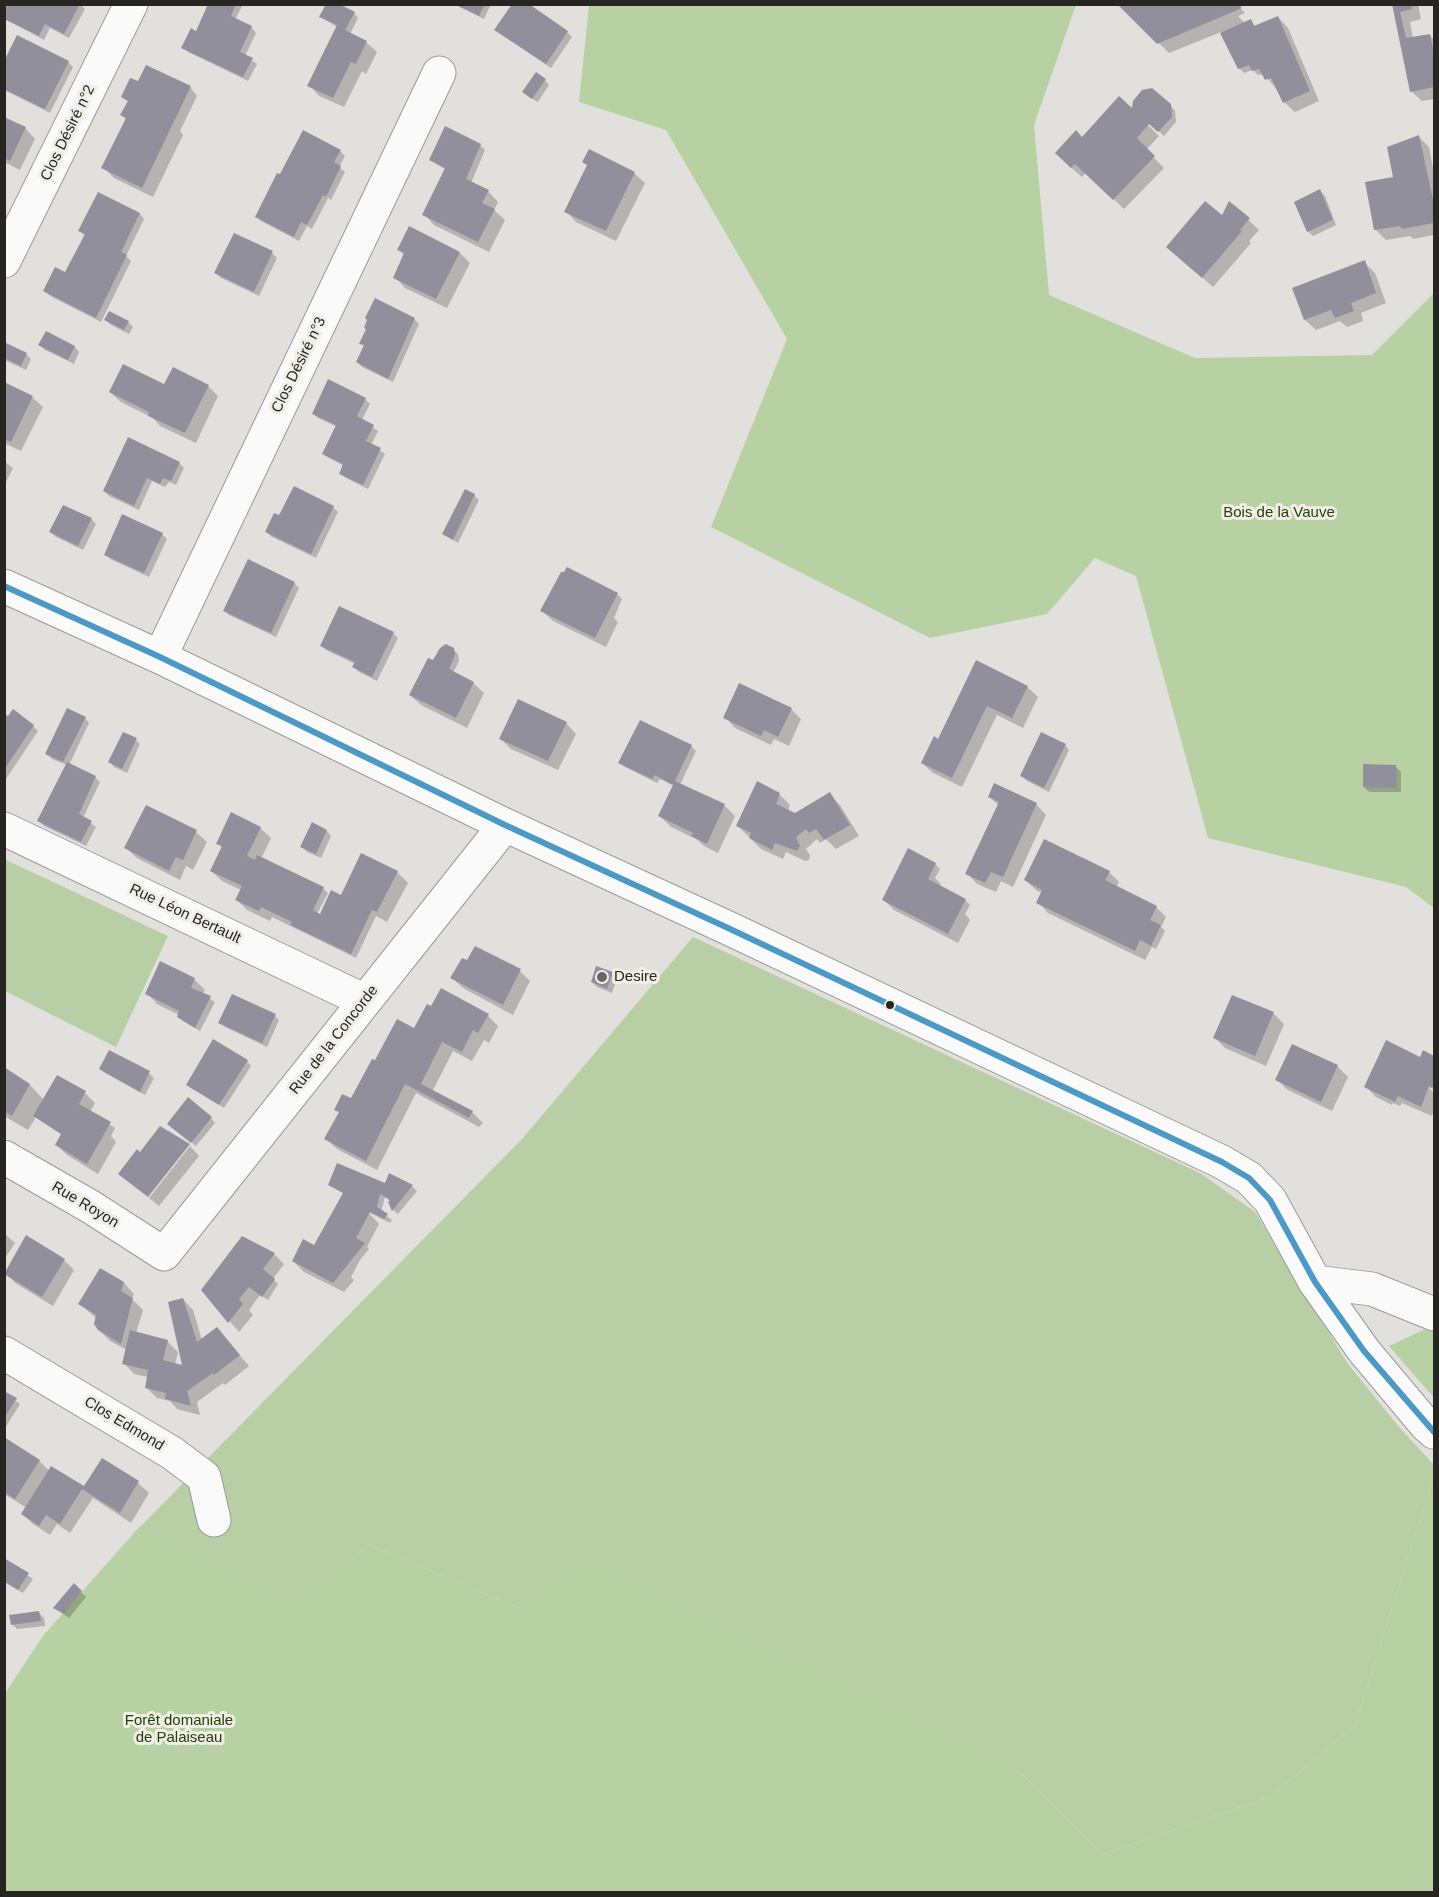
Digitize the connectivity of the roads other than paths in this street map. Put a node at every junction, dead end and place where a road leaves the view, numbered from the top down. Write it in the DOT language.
graph roads {
  1 [pos="131,4"];
  2 [pos="439,73"];
  3 [pos="4,261"];
  4 [pos="4,586"];
  5 [pos="160,657"];
  6 [pos="505,825"];
  7 [pos="4,829"];
  8 [pos="365,1001"];
  9 [pos="4,1157"];
  10 [pos="164,1254"];
  11 [pos="1315,1282"];
  12 [pos="1434,1314"];
  13 [pos="4,1353"];
  14 [pos="1434,1432"];
  15 [pos="214,1520"];
  1 -- 3 [label="street, Clos Désiré n°2"];
  2 -- 5 [label="street, Clos Désiré n°3"];
  4 -- 5 [label="street"];
  5 -- 6 [label="street"];
  6 -- 8 [label="street, Rue de la Concorde"];
  6 -- 11 [label="street"];
  7 -- 8 [label="street, Rue Léon Bertault"];
  8 -- 10 [label="street, Rue de la Concorde"];
  9 -- 10 [label="street, Rue Royon"];
  11 -- 12 [label="street"];
  11 -- 14 [label="street"];
  13 -- 15 [label="street, Clos Edmond"];
}
